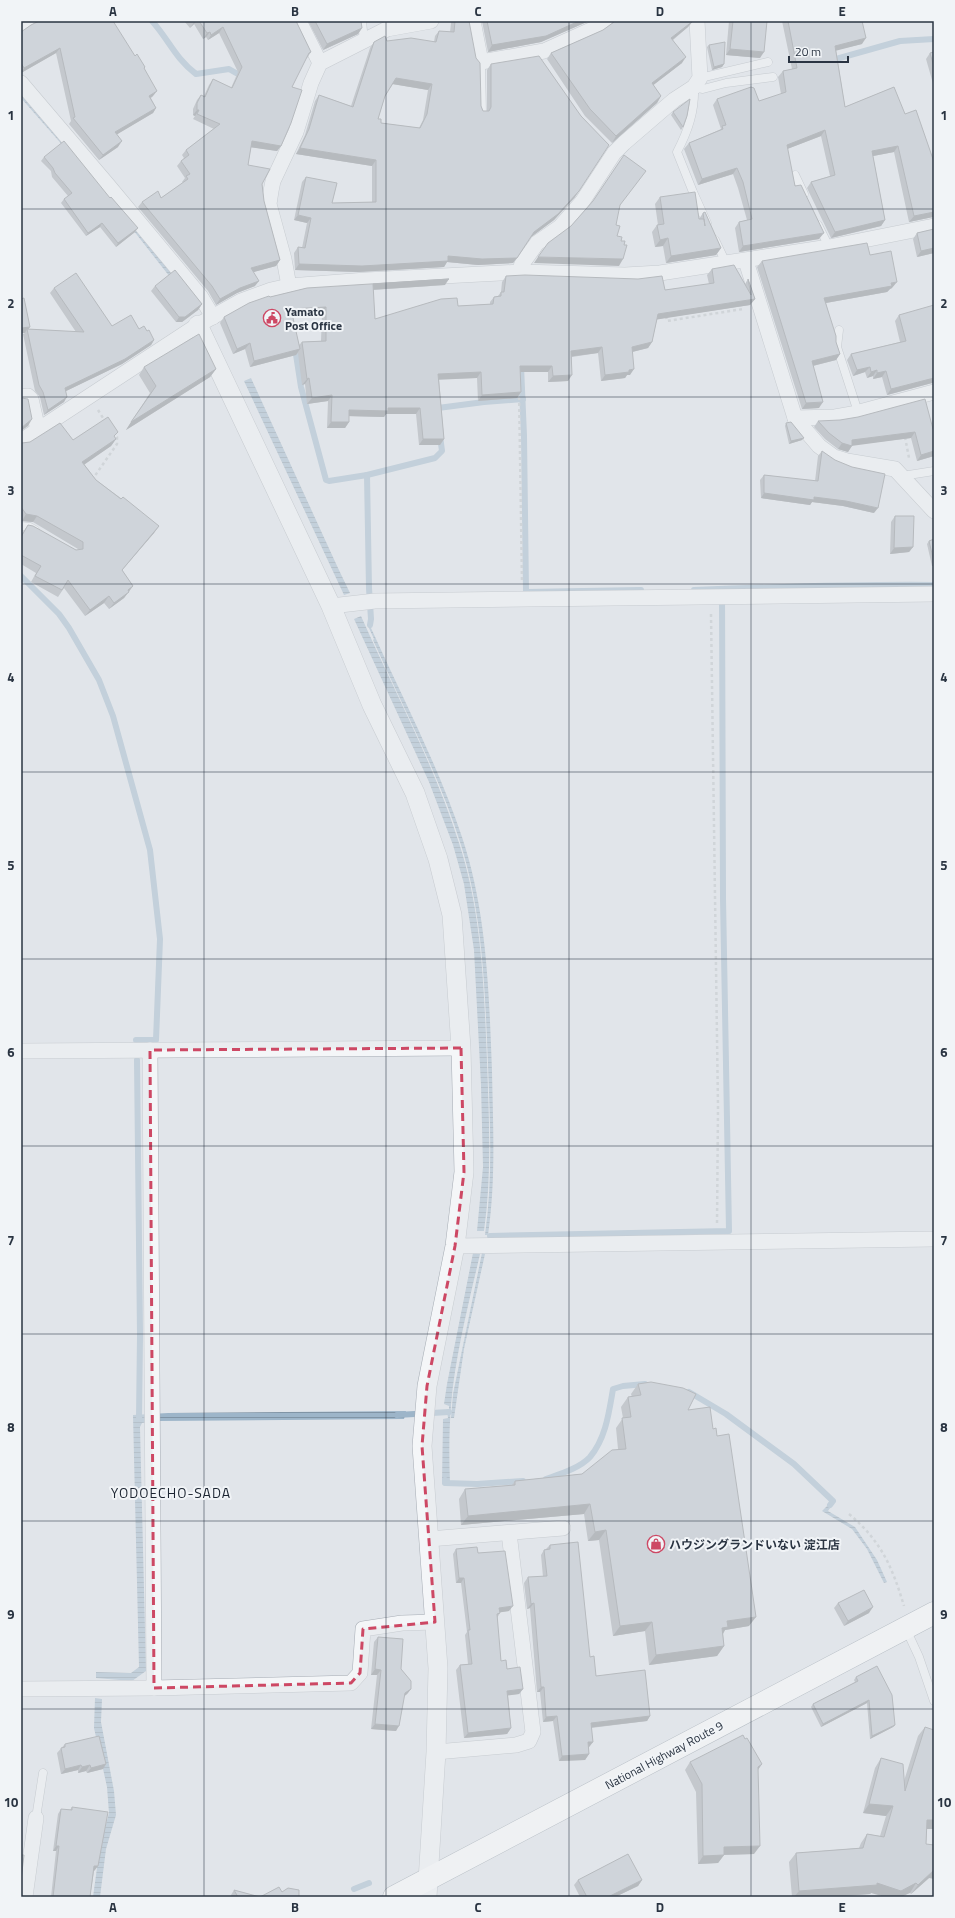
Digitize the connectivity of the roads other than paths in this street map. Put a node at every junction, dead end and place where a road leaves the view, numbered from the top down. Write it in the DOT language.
graph roads {
  1 [pos="32,21"];
  2 [pos="299,21"];
  3 [pos="362,21"];
  4 [pos="431,21"];
  5 [pos="473,21"];
  6 [pos="606,21"];
  7 [pos="697,21"];
  8 [pos="21,28"];
  9 [pos="364,41"];
  10 [pos="481,62"];
  11 [pos="768,62"];
  12 [pos="320,63"];
  13 [pos="773,77"];
  14 [pos="698,82"];
  15 [pos="21,83"];
  16 [pos="482,112"];
  17 [pos="795,175"];
  18 [pos="809,204"];
  19 [pos="816,218"];
  20 [pos="934,226"];
  21 [pos="829,247"];
  22 [pos="746,261"];
  23 [pos="726,263"];
  24 [pos="519,272"];
  25 [pos="289,286"];
  26 [pos="206,321"];
  27 [pos="839,330"];
  28 [pos="934,392"];
  29 [pos="21,397"];
  30 [pos="858,412"];
  31 [pos="796,418"];
  32 [pos="38,430"];
  33 [pos="21,441"];
  34 [pos="934,471"];
  35 [pos="902,476"];
  36 [pos="934,511"];
  37 [pos="21,526"];
  38 [pos="41,534"];
  39 [pos="934,594"];
  40 [pos="331,606"];
  41 [pos="461,1048"];
  42 [pos="150,1050"];
  43 [pos="21,1051"];
  44 [pos="934,1239"];
  45 [pos="455,1246"];
  46 [pos="563,1528"];
  47 [pos="509,1533"];
  48 [pos="429,1539"];
  49 [pos="934,1613"];
  50 [pos="435,1622"];
  51 [pos="908,1627"];
  52 [pos="154,1688"];
  53 [pos="21,1689"];
  54 [pos="934,1701"];
  55 [pos="436,1752"];
  56 [pos="43,1773"];
  57 [pos="36,1818"];
  58 [pos="27,1839"];
  59 [pos="427,1889"];
  60 [pos="25,1897"];
  61 [pos="394,1897"];
  1 -- 8 [label="lane"];
  2 -- 12 [label="street"];
  3 -- 9 [label="lane"];
  4 -- 9 [label="street"];
  5 -- 10 [label="street"];
  6 -- 10 [label="street"];
  7 -- 14 [label="street"];
  9 -- 12 [label="street"];
  10 -- 16 [label="lane"];
  11 -- 14 [label="lane"];
  12 -- 25 [label="street"];
  13 -- 14 [label="lane"];
  14 -- 23 [label="lane"];
  14 -- 24 [label="street"];
  15 -- 26 [label="street"];
  17 -- 18 [label="lane"];
  19 -- 21 [label="lane"];
  20 -- 21 [label="street"];
  21 -- 22 [label="street"];
  22 -- 23 [label="street"];
  22 -- 31 [label="street"];
  23 -- 24 [label="street"];
  24 -- 25 [label="street"];
  25 -- 26 [label="street"];
  26 -- 32 [label="street"];
  26 -- 40 [label="street"];
  27 -- 30 [label="lane"];
  28 -- 30 [label="street"];
  29 -- 32 [label="street"];
  30 -- 31 [label="street"];
  31 -- 35 [label="street"];
  32 -- 33 [label="street"];
  34 -- 35 [label="lane"];
  35 -- 36 [label="street"];
  37 -- 38 [label="lane"];
  39 -- 40 [label="street"];
  40 -- 41 [label="street"];
  41 -- 42 [label="street"];
  41 -- 45 [label="street"];
  42 -- 43 [label="street"];
  42 -- 52 [label="street"];
  44 -- 45 [label="street"];
  45 -- 48 [label="street"];
  46 -- 47 [label="street"];
  47 -- 48 [label="street"];
  47 -- 55 [label="street"];
  48 -- 50 [label="street"];
  49 -- 51 [label="highway, National Highway Route 9"];
  50 -- 52 [label="street"];
  50 -- 55 [label="street"];
  51 -- 54 [label="lane"];
  51 -- 59 [label="highway, National Highway Route 9"];
  52 -- 53 [label="street"];
  55 -- 59 [label="street"];
  56 -- 57 [label="lane"];
  57 -- 58 [label="street"];
  58 -- 60 [label="street"];
  59 -- 61 [label="highway, National Highway Route 9"];
}
